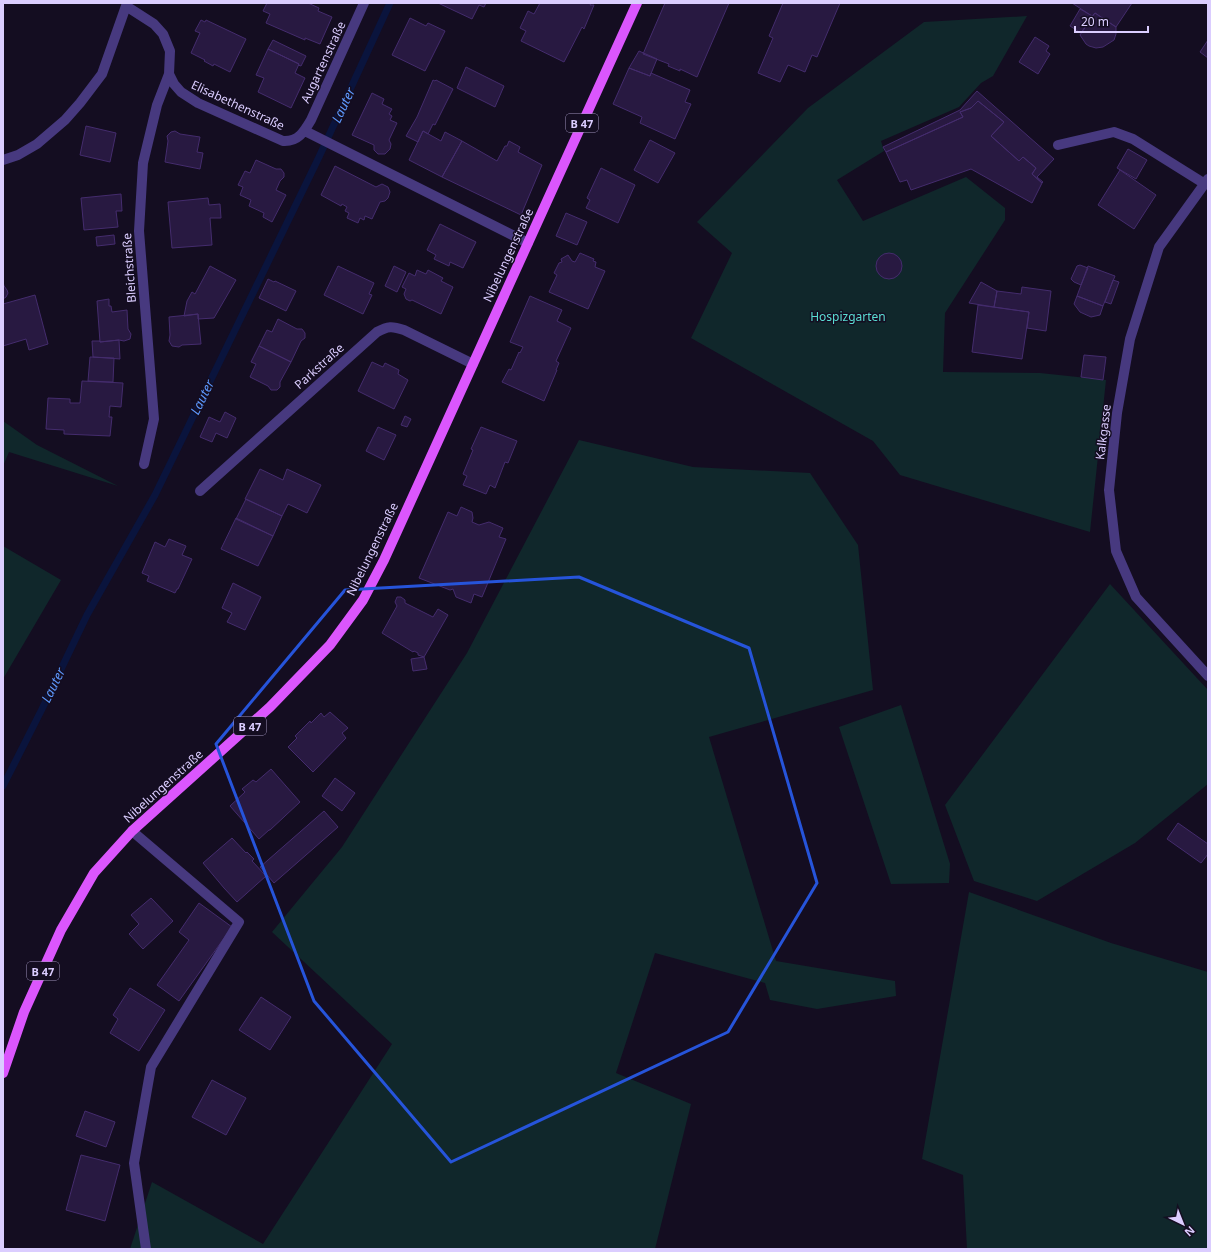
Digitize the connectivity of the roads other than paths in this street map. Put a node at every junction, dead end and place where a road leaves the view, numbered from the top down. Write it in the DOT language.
graph roads {
  1 [pos="364,3"];
  2 [pos="637,3"];
  3 [pos="127,5"];
  4 [pos="169,74"];
  5 [pos="309,133"];
  6 [pos="1058,145"];
  7 [pos="3,160"];
  8 [pos="1206,182"];
  9 [pos="528,243"];
  10 [pos="473,364"];
  11 [pos="144,464"];
  12 [pos="200,491"];
  13 [pos="1208,676"];
  14 [pos="132,831"];
  15 [pos="3,1074"];
  16 [pos="146,1249"];
  1 -- 5 [label="street, Augartenstraße"];
  2 -- 9 [label="main road, Nibelungenstraße / B 47"];
  3 -- 4 [label="street"];
  3 -- 7 [label="street"];
  4 -- 5 [label="street, Elisabethenstraße"];
  4 -- 11 [label="street, Bleichstraße"];
  5 -- 9 [label="street"];
  6 -- 8 [label="street"];
  8 -- 13 [label="street, Kalkgasse"];
  9 -- 10 [label="main road, Nibelungenstraße / B 47"];
  10 -- 12 [label="street, Parkstraße"];
  10 -- 14 [label="main road, Nibelungenstraße / B 47"];
  14 -- 15 [label="main road, Nibelungenstraße / B 47"];
  14 -- 16 [label="street"];
}
